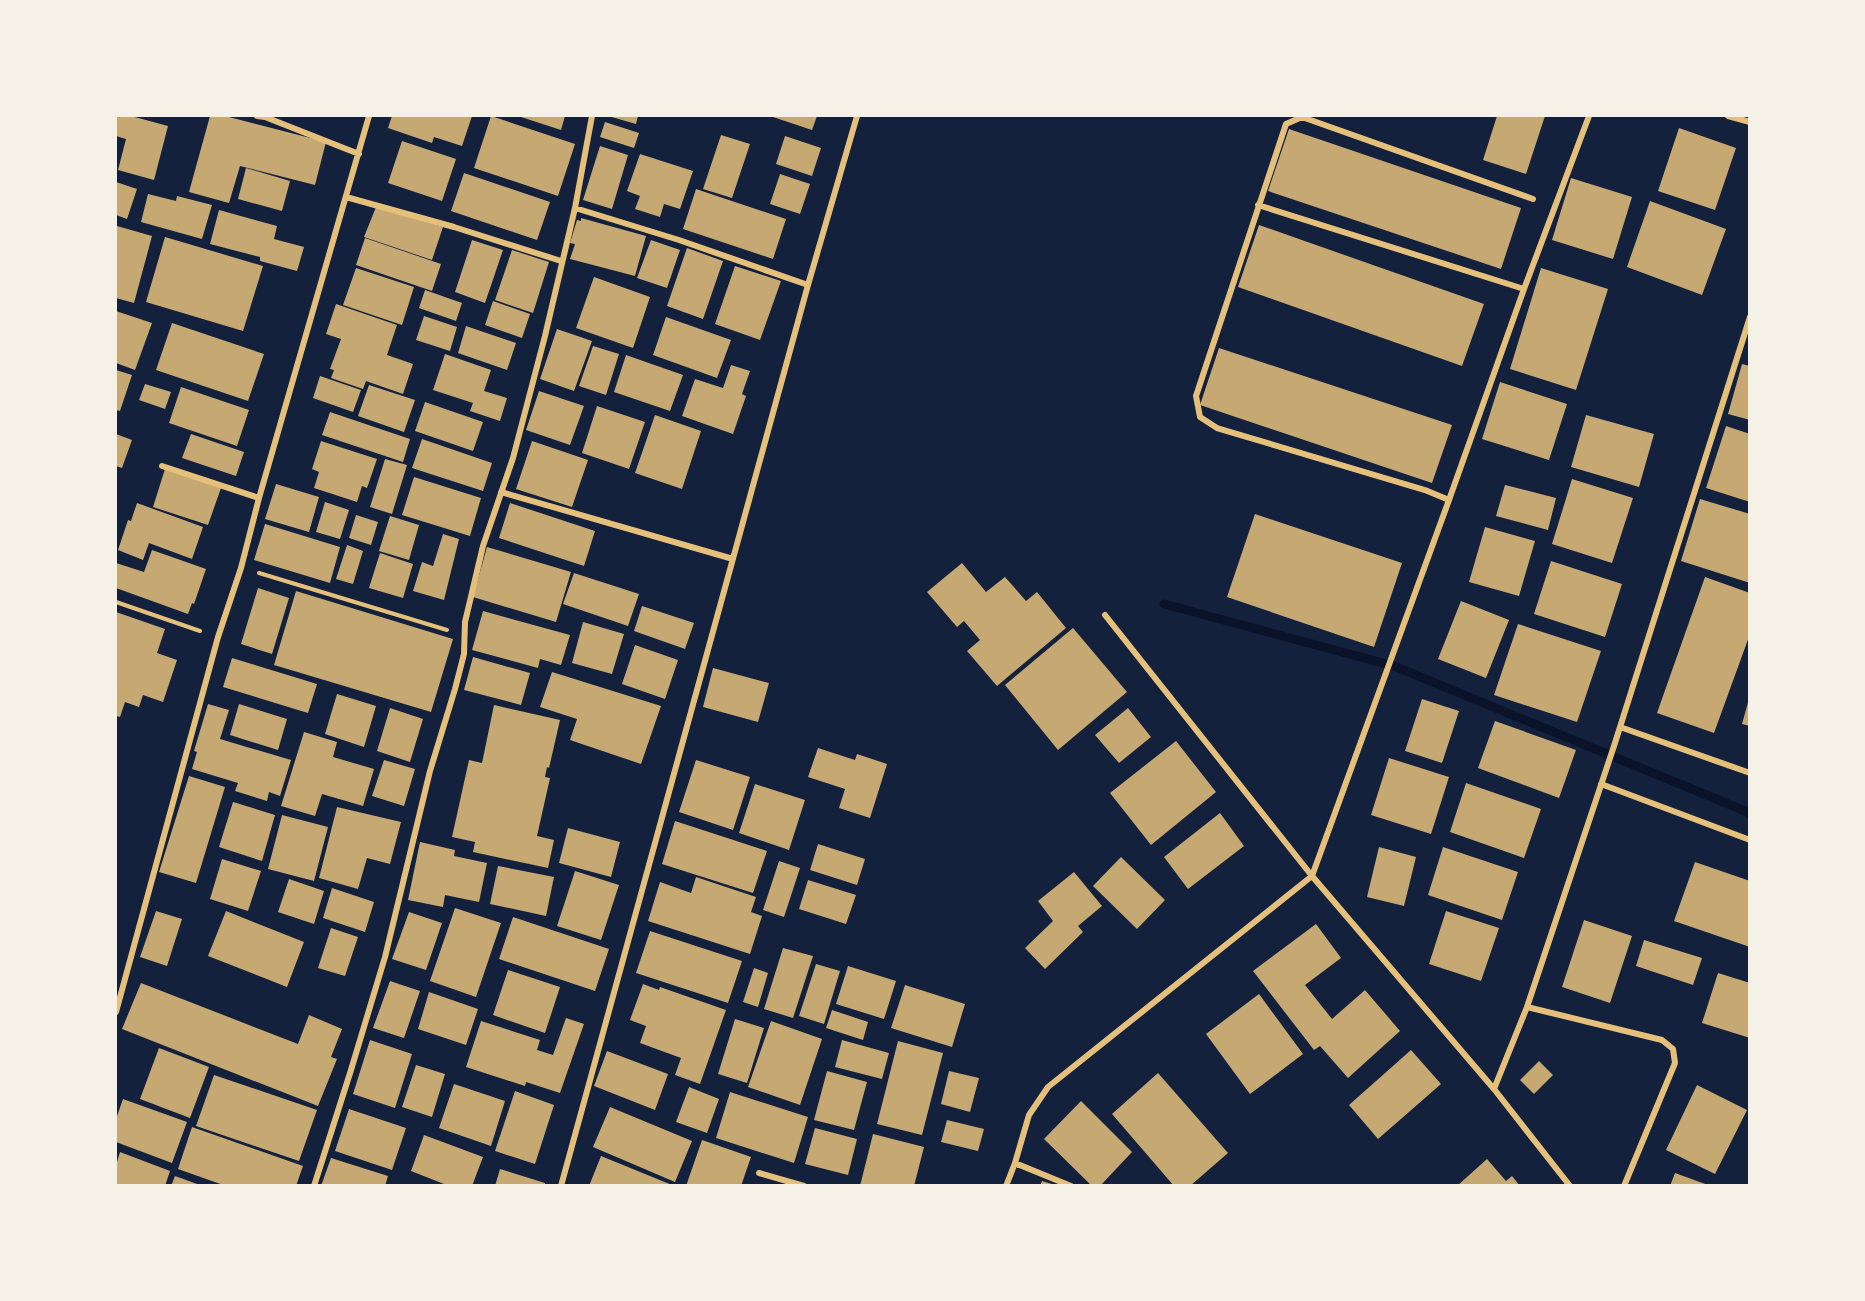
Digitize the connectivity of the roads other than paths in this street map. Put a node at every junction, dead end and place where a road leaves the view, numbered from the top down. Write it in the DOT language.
graph roads {
  1 [pos="257,116"];
  2 [pos="369,116"];
  3 [pos="592,116"];
  4 [pos="857,116"];
  5 [pos="1589,116"];
  6 [pos="1728,116"];
  7 [pos="1749,122"];
  8 [pos="359,154"];
  9 [pos="346,197"];
  10 [pos="1533,199"];
  11 [pos="1258,205"];
  12 [pos="575,208"];
  13 [pos="561,261"];
  14 [pos="808,285"];
  15 [pos="1524,289"];
  16 [pos="1749,317"];
  17 [pos="162,466"];
  18 [pos="501,492"];
  19 [pos="259,498"];
  20 [pos="1449,500"];
  21 [pos="733,559"];
  22 [pos="1105,615"];
  23 [pos="1620,727"];
  24 [pos="1749,773"];
  25 [pos="1601,784"];
  26 [pos="1749,840"];
  27 [pos="1312,876"];
  28 [pos="1527,1007"];
  29 [pos="116,1012"];
  30 [pos="1494,1089"];
  31 [pos="1015,1163"];
  32 [pos="759,1173"];
  33 [pos="314,1185"];
  34 [pos="561,1185"];
  35 [pos="804,1185"];
  36 [pos="1006,1185"];
  37 [pos="1071,1185"];
  38 [pos="1570,1185"];
  39 [pos="1624,1185"];
  1 -- 8 [label="street"];
  2 -- 8 [label="street"];
  3 -- 12 [label="street"];
  4 -- 14 [label="street"];
  5 -- 15 [label="street"];
  6 -- 7 [label="street"];
  8 -- 9 [label="street"];
  9 -- 13 [label="street"];
  9 -- 19 [label="street"];
  10 -- 11 [label="street"];
  11 -- 15 [label="street"];
  11 -- 20 [label="street"];
  12 -- 13 [label="street"];
  12 -- 14 [label="street"];
  13 -- 18 [label="street"];
  14 -- 21 [label="street"];
  15 -- 20 [label="street"];
  16 -- 23 [label="street"];
  17 -- 19 [label="street"];
  18 -- 21 [label="street"];
  18 -- 33 [label="street"];
  19 -- 29 [label="street"];
  20 -- 27 [label="street"];
  21 -- 34 [label="street"];
  22 -- 27 [label="street"];
  23 -- 24 [label="street"];
  23 -- 25 [label="street"];
  25 -- 26 [label="street"];
  25 -- 28 [label="street"];
  27 -- 30 [label="street"];
  27 -- 31 [label="street"];
  28 -- 30 [label="street"];
  28 -- 39 [label="street"];
  30 -- 38 [label="street"];
  31 -- 36 [label="street"];
  31 -- 37 [label="street"];
  32 -- 35 [label="street"];
}
